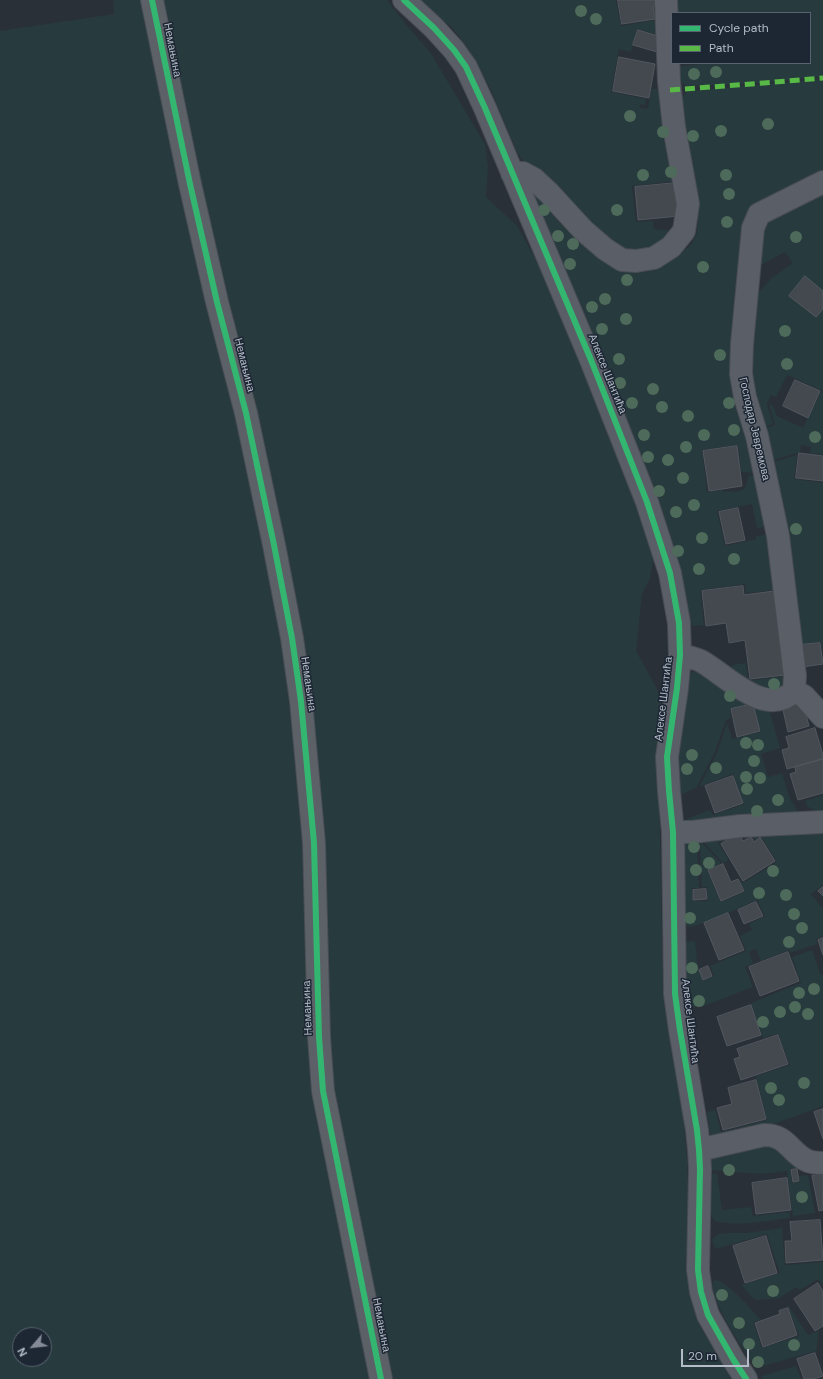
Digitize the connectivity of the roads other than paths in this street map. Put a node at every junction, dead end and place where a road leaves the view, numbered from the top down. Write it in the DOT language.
graph roads {
  1 [pos="152,0"];
  2 [pos="404,0"];
  3 [pos="666,0"];
  4 [pos="512,173"];
  5 [pos="823,182"];
  6 [pos="680,655"];
  7 [pos="794,691"];
  8 [pos="823,717"];
  9 [pos="823,822"];
  10 [pos="674,832"];
  11 [pos="699,1150"];
  12 [pos="823,1163"];
  13 [pos="381,1379"];
  14 [pos="746,1379"];
  1 -- 13 [label="main road, Немањина"];
  2 -- 4 [label="street, Алексе Шантића"];
  3 -- 4 [label="street"];
  4 -- 6 [label="street, Алексе Шантића"];
  5 -- 7 [label="street, Господар Јевремова"];
  6 -- 7 [label="street"];
  6 -- 10 [label="street, Алексе Шантића"];
  7 -- 8 [label="street"];
  9 -- 10 [label="street"];
  10 -- 11 [label="street, Алексе Шантића"];
  11 -- 12 [label="street"];
  11 -- 14 [label="street, Алексе Шантића"];
}
